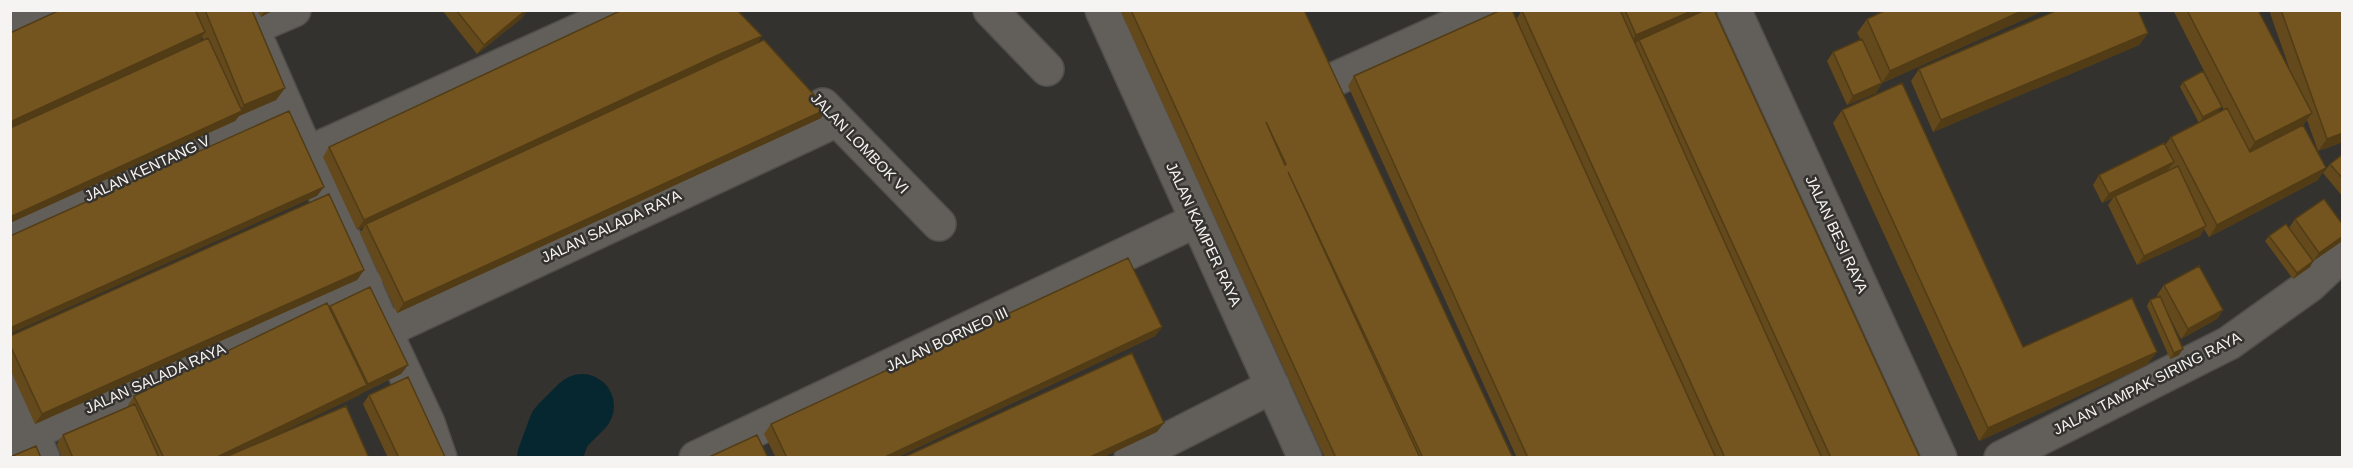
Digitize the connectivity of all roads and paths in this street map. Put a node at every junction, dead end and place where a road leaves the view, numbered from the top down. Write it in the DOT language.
graph roads {
  1 [pos="46,10"];
  2 [pos="294,10"];
  3 [pos="624,10"];
  4 [pos="990,10"];
  5 [pos="1102,10"];
  6 [pos="1734,10"];
  7 [pos="1501,14"];
  8 [pos="248,19"];
  9 [pos="10,27"];
  10 [pos="1321,50"];
  11 [pos="1047,69"];
  12 [pos="1335,79"];
  13 [pos="805,86"];
  14 [pos="284,103"];
  15 [pos="1350,111"];
  16 [pos="837,120"];
  17 [pos="306,154"];
  18 [pos="1197,220"];
  19 [pos="939,224"];
  20 [pos="10,232"];
  21 [pos="2343,255"];
  22 [pos="366,284"];
  23 [pos="385,331"];
  24 [pos="1273,386"];
  25 [pos="10,387"];
  26 [pos="28,444"];
  27 [pos="439,453"];
  28 [pos="696,458"];
  29 [pos="1131,458"];
  30 [pos="1305,458"];
  31 [pos="1940,458"];
  32 [pos="2001,458"];
  1 -- 9 [label="street"];
  2 -- 8 [label="street"];
  3 -- 17 [label="street"];
  4 -- 11 [label="street"];
  5 -- 18 [label="street, JALAN KAMPER RAYA"];
  6 -- 31 [label="street, JALAN BESI RAYA"];
  7 -- 12 [label="street"];
  8 -- 14 [label="street"];
  10 -- 12 [label="street"];
  12 -- 15 [label="street"];
  13 -- 16 [label="street, JALAN LOMBOK VI"];
  14 -- 17 [label="street"];
  14 -- 20 [label="street, JALAN KENTANG V"];
  16 -- 19 [label="street, JALAN LOMBOK VI"];
  16 -- 23 [label="street, JALAN SALADA RAYA"];
  17 -- 22 [label="street"];
  18 -- 24 [label="street, JALAN KAMPER RAYA"];
  18 -- 28 [label="street, JALAN BORNEO III"];
  21 -- 32 [label="street, JALAN TAMPAK SIRING RAYA"];
  22 -- 23 [label="street"];
  22 -- 26 [label="street, JALAN SALADA RAYA"];
  23 -- 27 [label="street"];
  24 -- 29 [label="street"];
  24 -- 30 [label="street, JALAN KAMPER RAYA"];
  25 -- 26 [label="street"];
}
